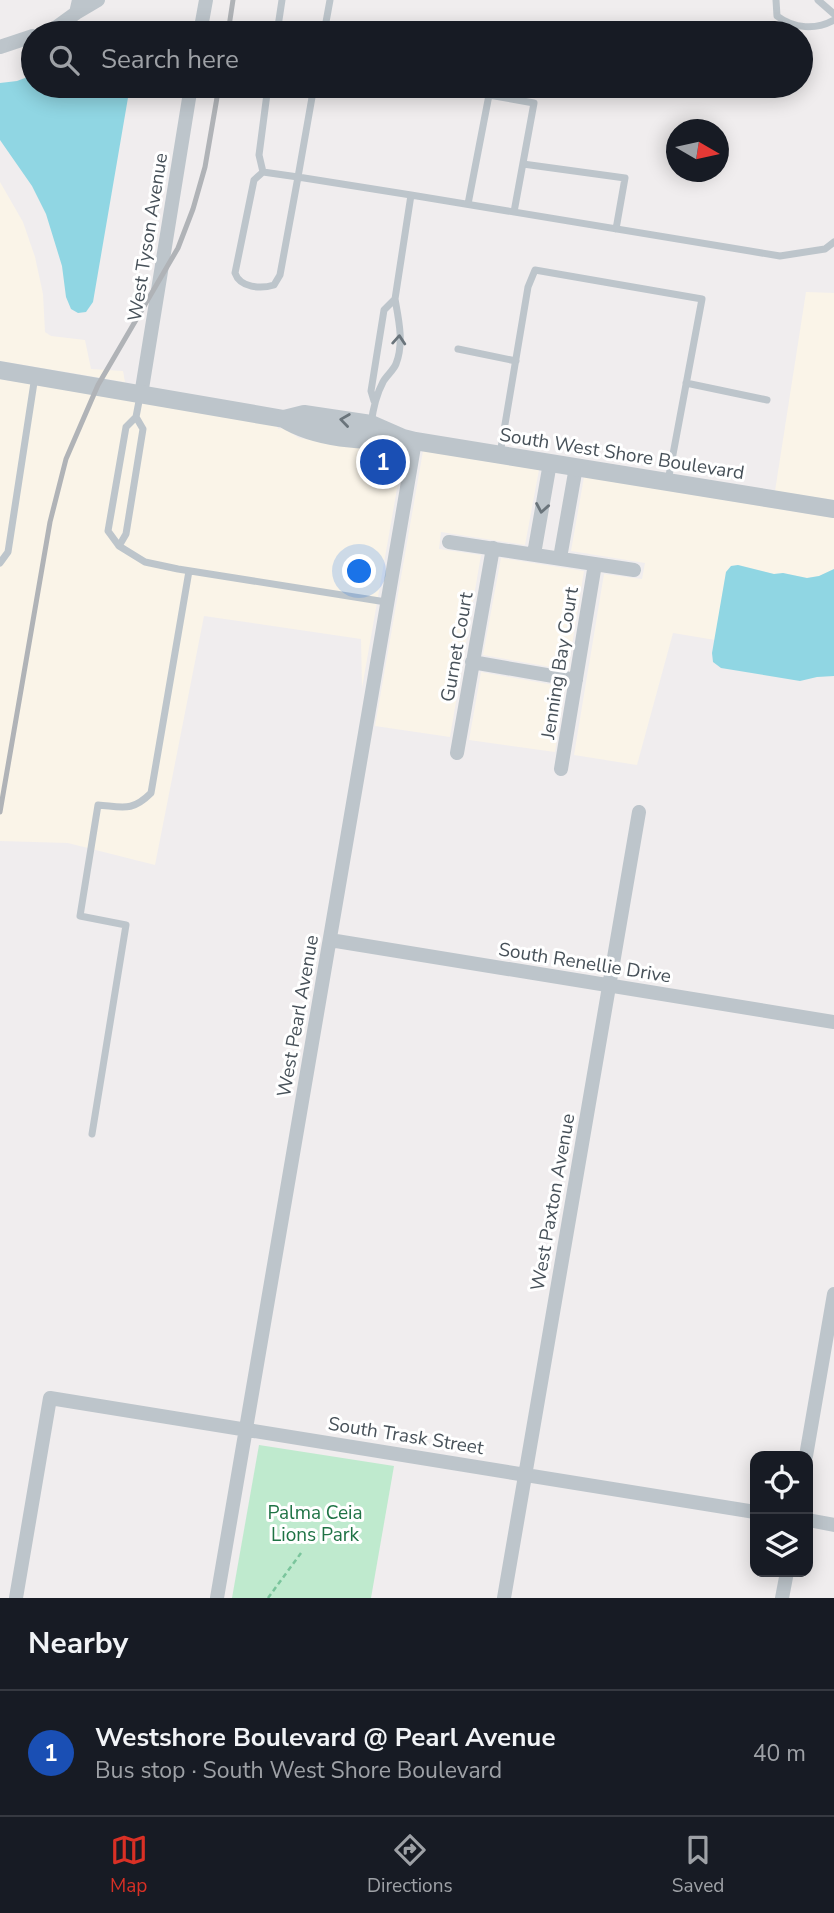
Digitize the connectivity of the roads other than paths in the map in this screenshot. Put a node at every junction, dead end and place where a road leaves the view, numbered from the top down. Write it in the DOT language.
graph roads {
  1 [pos="97,0"];
  2 [pos="206,0"];
  3 [pos="282,0"];
  4 [pos="330,0"];
  5 [pos="776,0"];
  6 [pos="818,0"];
  7 [pos="78,7"];
  8 [pos="834,14"];
  9 [pos="834,20"];
  10 [pos="63,21"];
  11 [pos="202,21"];
  12 [pos="279,21"];
  13 [pos="326,21"];
  14 [pos="784,21"];
  15 [pos="813,27"];
  16 [pos="21,40"];
  17 [pos="0,47"];
  18 [pos="189,98"];
  19 [pos="266,98"];
  20 [pos="312,98"];
  21 [pos="488,98"];
  22 [pos="506,98"];
  23 [pos="523,164"];
  24 [pos="263,172"];
  25 [pos="298,177"];
  26 [pos="411,195"];
  27 [pos="468,204"];
  28 [pos="514,212"];
  29 [pos="616,229"];
  30 [pos="834,242"];
  31 [pos="395,299"];
  32 [pos="458,349"];
  33 [pos="516,360"];
  34 [pos="0,370"];
  35 [pos="35,375"];
  36 [pos="686,383"];
  37 [pos="141,395"];
  38 [pos="767,400"];
  39 [pos="374,401"];
  40 [pos="136,417"];
  41 [pos="284,419"];
  42 [pos="371,424"];
  43 [pos="409,440"];
  44 [pos="500,454"];
  45 [pos="550,463"];
  46 [pos="576,467"];
  47 [pos="668,482"];
  48 [pos="834,509"];
  49 [pos="449,542"];
  50 [pos="120,546"];
  51 [pos="493,548"];
  52 [pos="534,554"];
  53 [pos="560,558"];
  54 [pos="0,563"];
  55 [pos="595,564"];
  56 [pos="634,570"];
  57 [pos="189,571"];
  58 [pos="386,602"];
  59 [pos="472,662"];
  60 [pos="576,680"];
  61 [pos="457,753"];
  62 [pos="561,769"];
  63 [pos="639,813"];
  64 [pos="330,940"];
  65 [pos="608,985"];
  66 [pos="834,1022"];
  67 [pos="92,1134"];
  68 [pos="834,1294"];
  69 [pos="246,1429"];
  70 [pos="807,1451"];
  71 [pos="525,1474"];
  72 [pos="750,1511"];
  73 [pos="813,1521"];
  74 [pos="834,1525"];
  75 [pos="785,1577"];
  76 [pos="16,1598"];
  77 [pos="217,1598"];
  78 [pos="504,1598"];
  79 [pos="782,1598"];
  1 -- 7 [label="street"];
  2 -- 11 [label="street"];
  3 -- 12 [label="lane"];
  4 -- 13 [label="lane"];
  5 -- 14 [label="lane"];
  6 -- 8 [label="lane"];
  7 -- 10 [label="street"];
  9 -- 15 [label="lane"];
  16 -- 17 [label="street"];
  18 -- 37 [label="street, West Tyson Avenue"];
  19 -- 24 [label="lane"];
  20 -- 25 [label="lane"];
  21 -- 27 [label="lane"];
  22 -- 23 [label="lane"];
  23 -- 28 [label="lane"];
  23 -- 29 [label="lane"];
  24 -- 25 [label="lane"];
  24 -- 25 [label="lane"];
  25 -- 26 [label="lane"];
  26 -- 27 [label="lane"];
  26 -- 31 [label="lane"];
  27 -- 28 [label="lane"];
  28 -- 29 [label="lane"];
  29 -- 30 [label="lane"];
  31 -- 39 [label="lane"];
  39 -- 31 [label="lane, one-way"];
  32 -- 33 [label="lane"];
  33 -- 36 [label="lane"];
  33 -- 44 [label="lane"];
  34 -- 35 [label="street, South West Shore Boulevard"];
  35 -- 37 [label="street, South West Shore Boulevard"];
  35 -- 54 [label="lane"];
  36 -- 38 [label="lane"];
  36 -- 47 [label="lane"];
  37 -- 40 [label="lane"];
  37 -- 41 [label="street, South West Shore Boulevard"];
  39 -- 42 [label="lane"];
  40 -- 50 [label="lane"];
  40 -- 50 [label="lane"];
  42 -- 41 [label="street, South West Shore Boulevard, one-way"];
  41 -- 43 [label="street, South West Shore Boulevard"];
  42 -- 43 [label="street, South West Shore Boulevard"];
  43 -- 44 [label="street, South West Shore Boulevard"];
  43 -- 58 [label="street, West Pearl Avenue"];
  44 -- 45 [label="street, South West Shore Boulevard"];
  45 -- 46 [label="street, South West Shore Boulevard"];
  45 -- 52 [label="street, one-way"];
  46 -- 47 [label="street, South West Shore Boulevard"];
  46 -- 53 [label="street"];
  47 -- 48 [label="street, South West Shore Boulevard"];
  49 -- 51 [label="street"];
  50 -- 57 [label="lane"];
  51 -- 52 [label="street"];
  51 -- 59 [label="street, Gurnet Court"];
  52 -- 53 [label="street"];
  53 -- 55 [label="street"];
  55 -- 56 [label="street"];
  55 -- 60 [label="street, Jenning Bay Court"];
  57 -- 58 [label="lane"];
  57 -- 67 [label="lane"];
  58 -- 64 [label="street, West Pearl Avenue"];
  59 -- 60 [label="street"];
  59 -- 61 [label="street, Gurnet Court"];
  60 -- 62 [label="street, Jenning Bay Court"];
  63 -- 65 [label="street, West Paxton Avenue"];
  64 -- 65 [label="street, South Renellie Drive"];
  64 -- 69 [label="street, West Pearl Avenue"];
  65 -- 66 [label="street, South Renellie Drive"];
  65 -- 71 [label="street, West Paxton Avenue"];
  68 -- 70 [label="street"];
  69 -- 71 [label="street, South Trask Street"];
  69 -- 76 [label="street, South Trask Street"];
  69 -- 77 [label="street, West Pearl Avenue"];
  71 -- 72 [label="street, South Trask Street"];
  71 -- 78 [label="street, West Paxton Avenue"];
  73 -- 74 [label="street"];
  75 -- 79 [label="street"];
}
